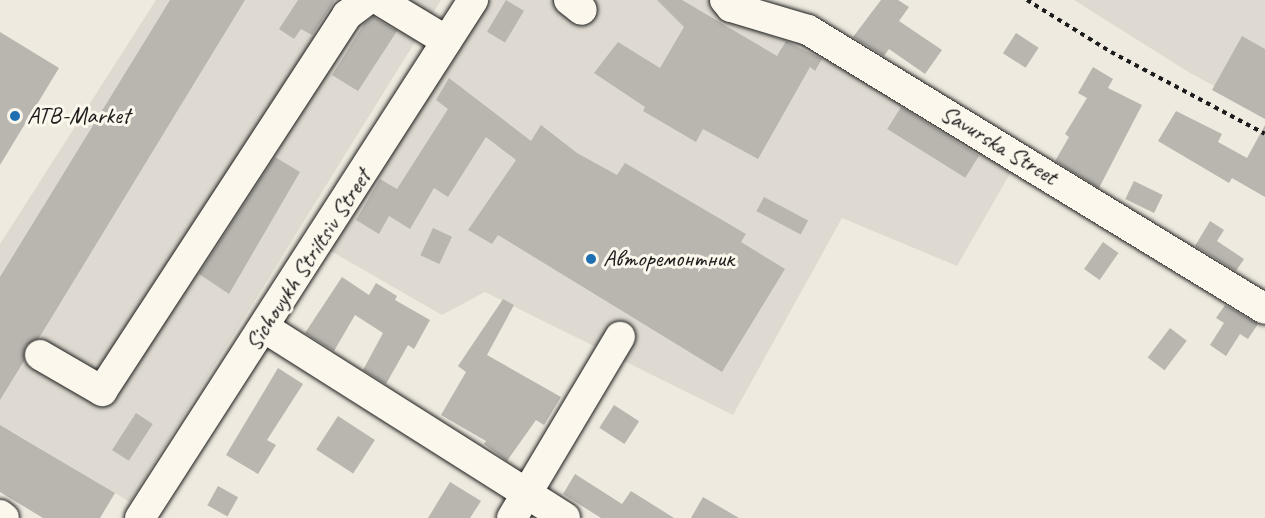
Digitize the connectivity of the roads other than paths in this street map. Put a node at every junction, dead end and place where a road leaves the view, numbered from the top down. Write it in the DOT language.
graph roads {
  1 [pos="367,0"];
  2 [pos="379,0"];
  3 [pos="473,0"];
  4 [pos="725,0"];
  5 [pos="447,41"];
  6 [pos="1265,309"];
  7 [pos="265,328"];
  8 [pos="620,337"];
  9 [pos="40,355"];
  10 [pos="520,506"];
  11 [pos="0,515"];
  12 [pos="4,518"];
  13 [pos="140,518"];
  14 [pos="565,518"];
  1 -- 9 [label="street"];
  2 -- 5 [label="street"];
  3 -- 5 [label="street, Sichovykh Striltsiv Street"];
  4 -- 6 [label="street, Savurska Street"];
  5 -- 7 [label="street, Sichovykh Striltsiv Street"];
  7 -- 10 [label="street"];
  7 -- 13 [label="street, Sichovykh Striltsiv Street"];
  8 -- 10 [label="street"];
  10 -- 14 [label="street"];
  11 -- 12 [label="street"];
}
